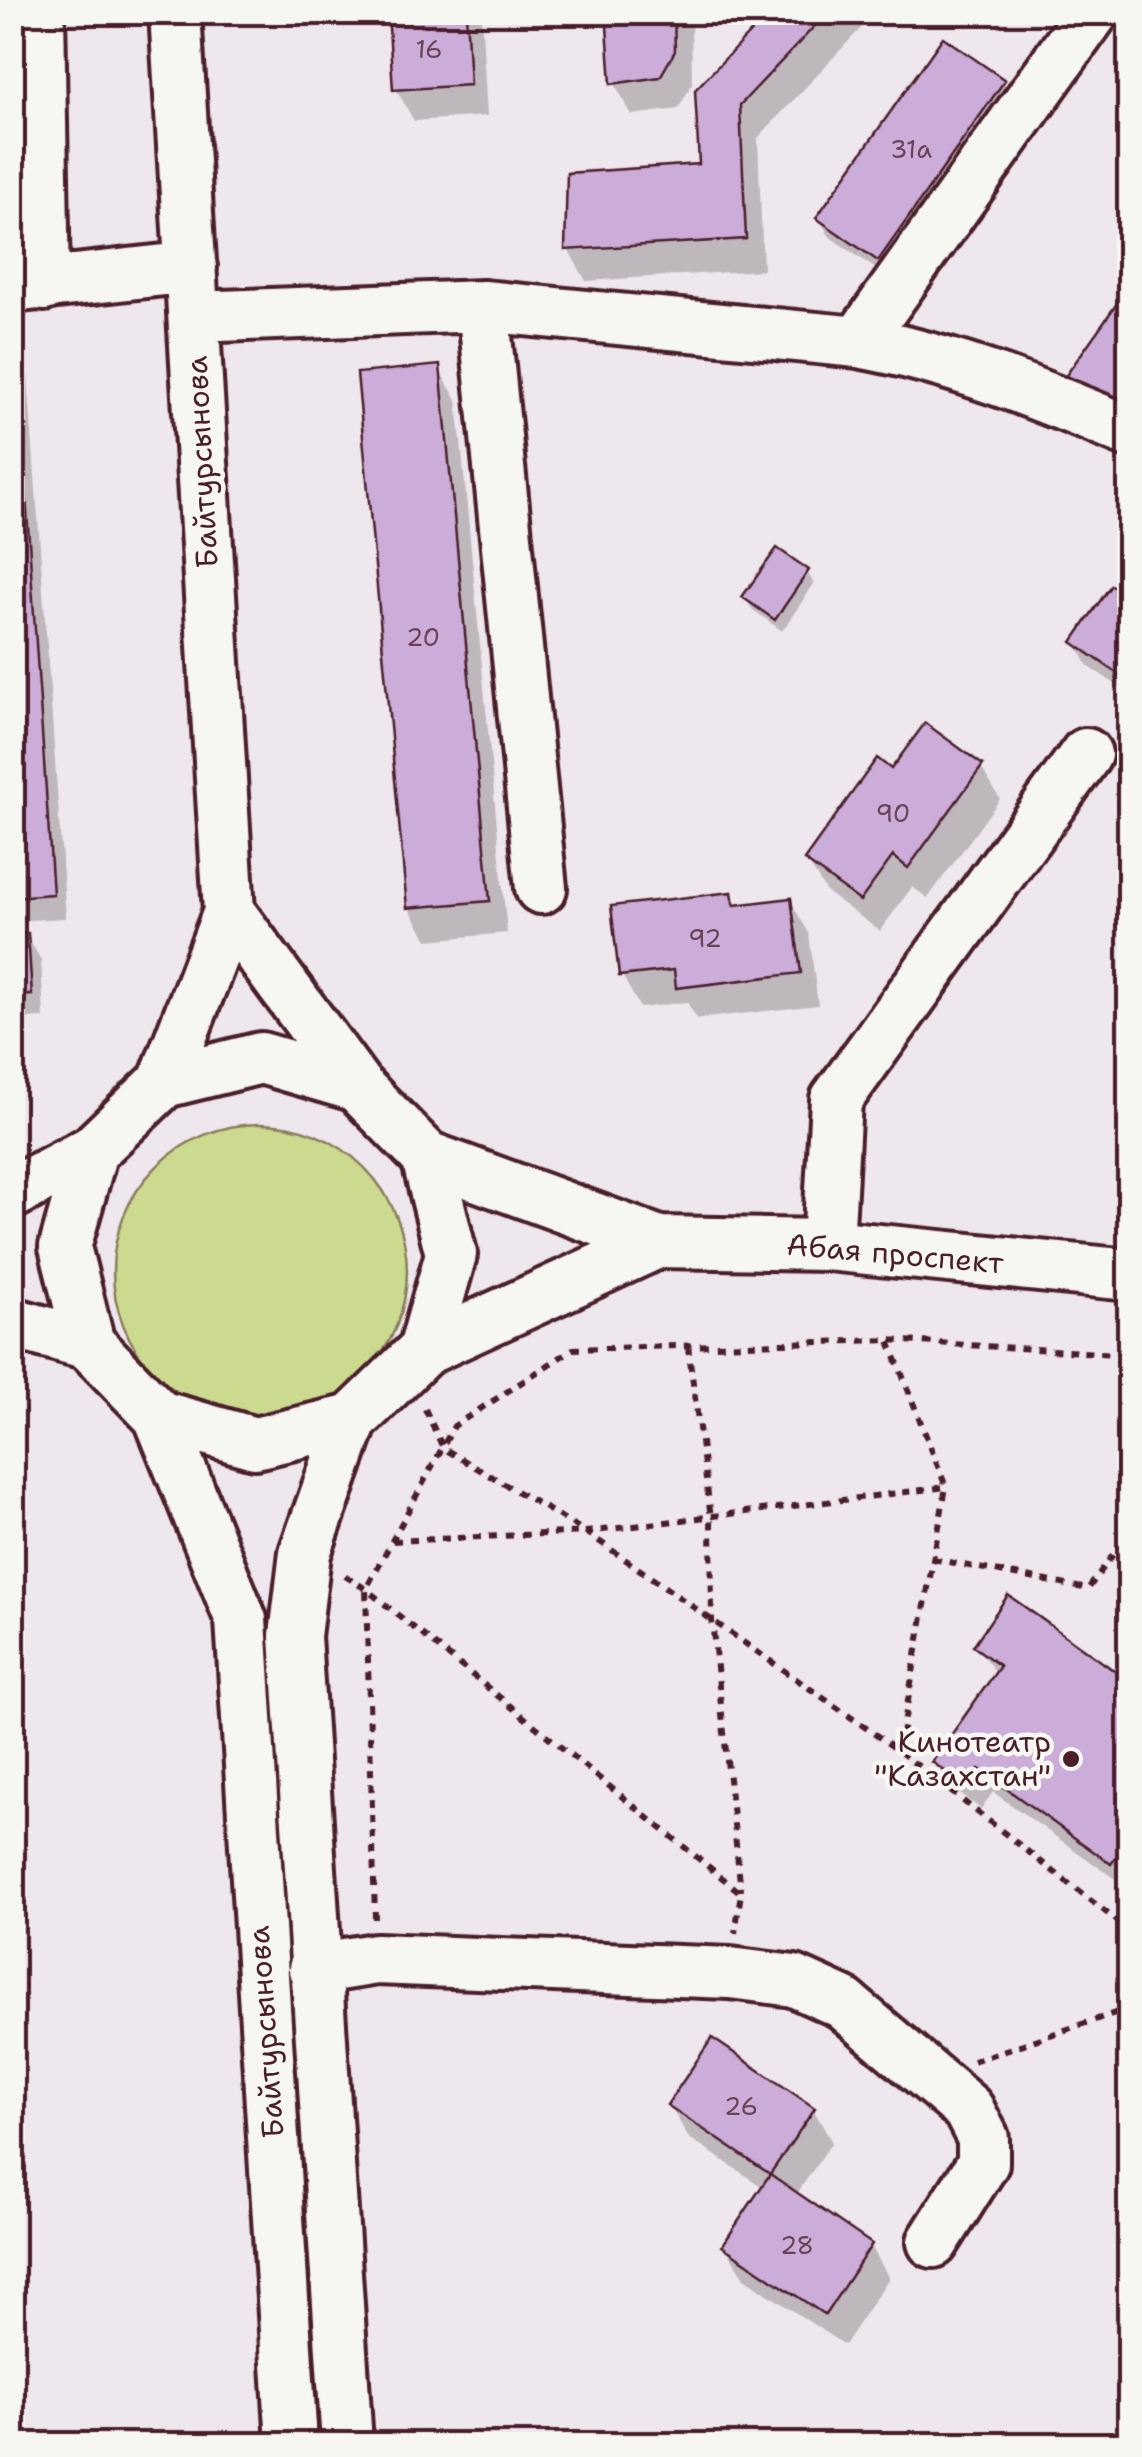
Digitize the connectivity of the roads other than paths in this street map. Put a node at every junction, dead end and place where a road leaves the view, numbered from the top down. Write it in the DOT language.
graph roads {
  1 [pos="39,12"];
  2 [pos="175,12"];
  3 [pos="1093,12"];
  4 [pos="190,267"];
  5 [pos="28,286"];
  6 [pos="483,306"];
  7 [pos="194,318"];
  8 [pos="858,342"];
  9 [pos="1130,432"];
  10 [pos="1086,754"];
  11 [pos="541,888"];
  12 [pos="229,912"];
  13 [pos="164,1082"];
  14 [pos="357,1086"];
  15 [pos="92,1151"];
  16 [pos="426,1157"];
  17 [pos="12,1193"];
  18 [pos="660,1242"];
  19 [pos="828,1245"];
  20 [pos="1130,1274"];
  21 [pos="12,1323"];
  22 [pos="89,1344"];
  23 [pos="415,1359"];
  24 [pos="159,1416"];
  25 [pos="352,1420"];
  26 [pos="314,1970"];
  27 [pos="270,2084"];
  28 [pos="322,2084"];
  29 [pos="933,2242"];
  30 [pos="292,2444"];
  31 [pos="346,2444"];
  1 -- 5 [label="street"];
  2 -- 4 [label="street, Байтурсынова"];
  3 -- 8 [label="street"];
  4 -- 5 [label="street"];
  4 -- 7 [label="street, Байтурсынова"];
  6 -- 7 [label="street"];
  6 -- 8 [label="street"];
  6 -- 11 [label="street"];
  7 -- 12 [label="street, Байтурсынова"];
  8 -- 9 [label="street"];
  10 -- 19 [label="street"];
  12 -- 13 [label="street"];
  12 -- 14 [label="street"];
  13 -- 14 [label="street"];
  13 -- 15 [label="street"];
  14 -- 16 [label="street"];
  15 -- 17 [label="street"];
  15 -- 22 [label="street"];
  16 -- 18 [label="street"];
  16 -- 23 [label="street"];
  18 -- 19 [label="street, Абая проспект"];
  18 -- 23 [label="street"];
  19 -- 20 [label="street, Абая проспект"];
  21 -- 22 [label="street"];
  22 -- 24 [label="street"];
  23 -- 25 [label="street"];
  24 -- 25 [label="street"];
  24 -- 27 [label="street, Байтурсынова"];
  25 -- 26 [label="street, Байтурсынова"];
  26 -- 28 [label="street, Байтурсынова"];
  26 -- 29 [label="street"];
  27 -- 28 [label="street"];
  27 -- 30 [label="street, Байтурсынова"];
  28 -- 31 [label="street, Байтурсынова"];
}
